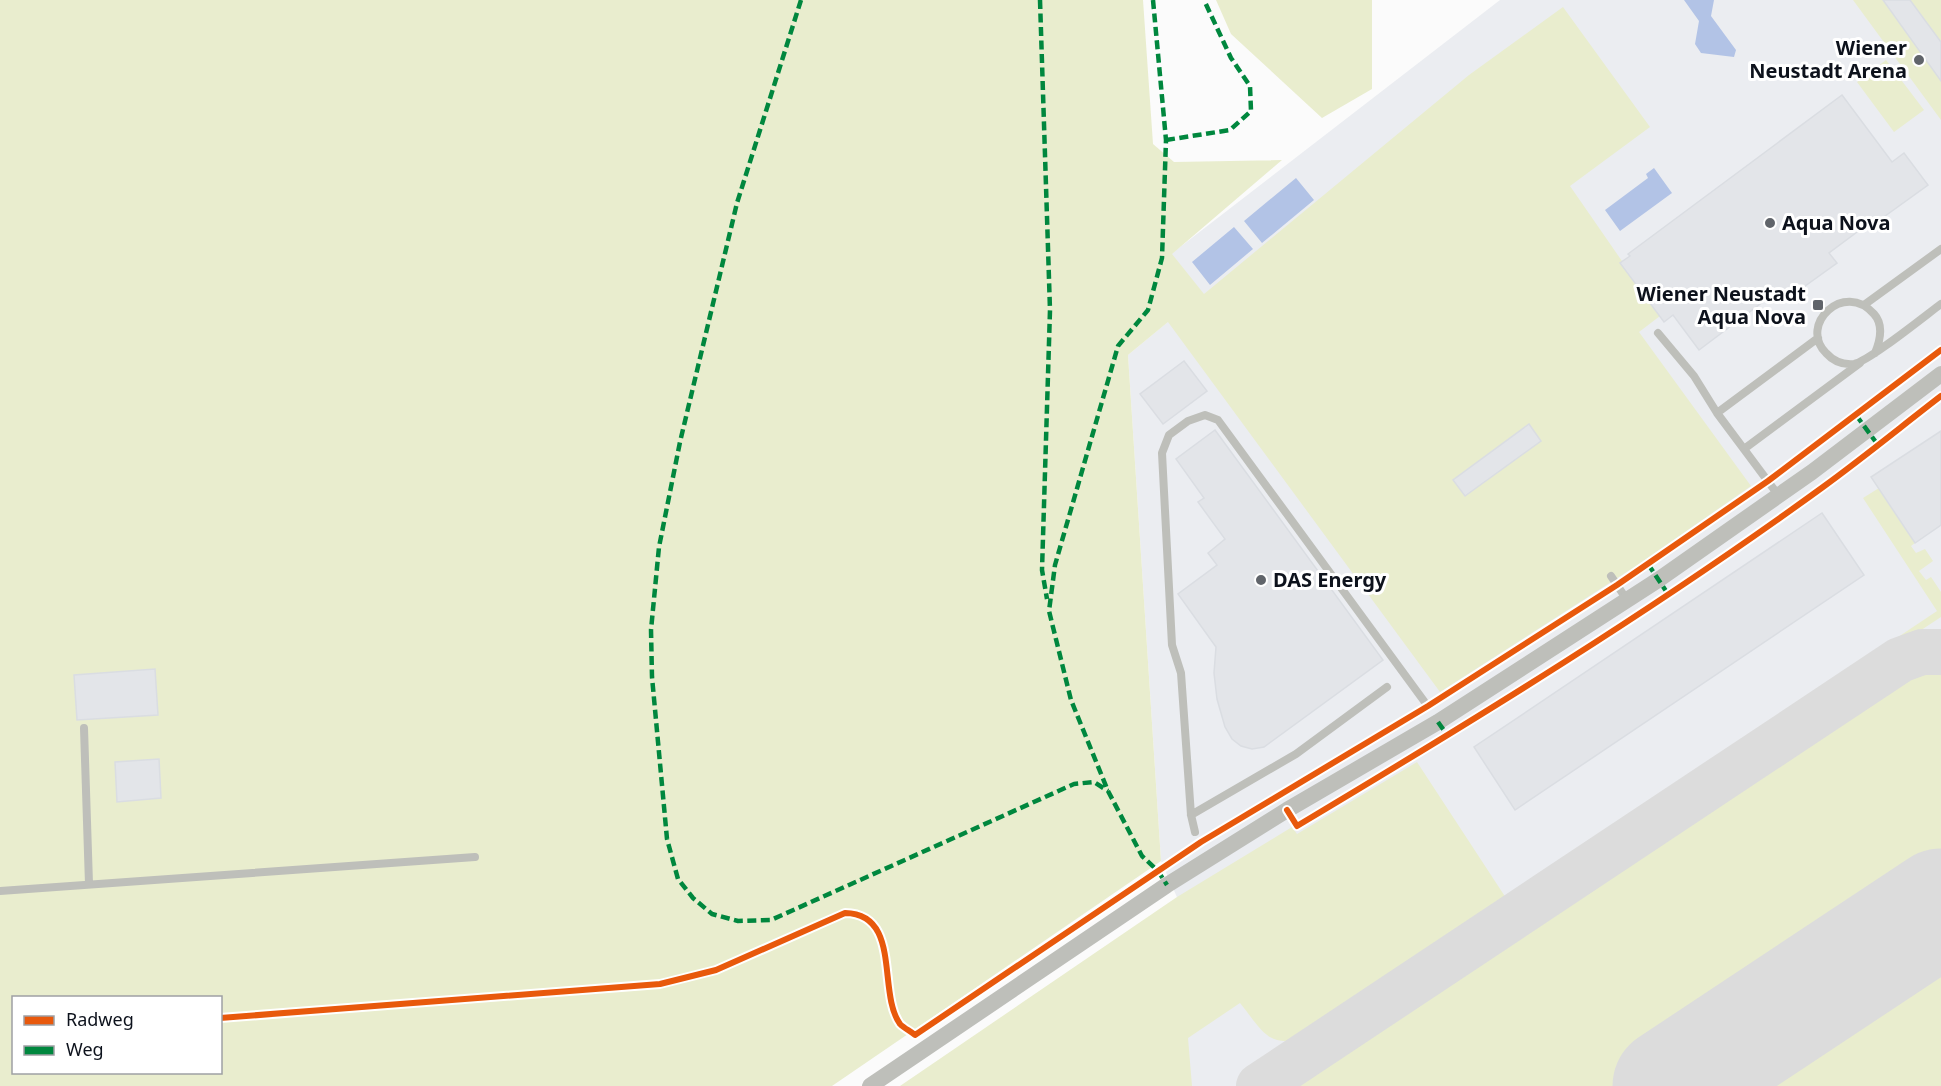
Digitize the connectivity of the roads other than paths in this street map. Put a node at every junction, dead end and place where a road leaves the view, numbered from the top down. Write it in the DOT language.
graph roads {
  1 [pos="1941,249"];
  2 [pos="1941,304"];
  3 [pos="1864,305"];
  4 [pos="1658,333"];
  5 [pos="1818,338"];
  6 [pos="1875,353"];
  7 [pos="1861,362"];
  8 [pos="1941,374"];
  9 [pos="1717,413"];
  10 [pos="1744,449"];
  11 [pos="1779,496"];
  12 [pos="1611,576"];
  13 [pos="1627,600"];
  14 [pos="1387,687"];
  15 [pos="1424,701"];
  16 [pos="84,728"];
  17 [pos="1191,815"];
  18 [pos="1195,832"];
  19 [pos="475,857"];
  20 [pos="89,884"];
  21 [pos="0,891"];
  22 [pos="870,1086"];
  1 -- 3 [label="lane"];
  2 -- 6 [label="lane"];
  3 -- 5 [label="lane"];
  3 -- 6 [label="lane"];
  4 -- 9 [label="lane"];
  5 -- 7 [label="lane"];
  5 -- 9 [label="lane"];
  6 -- 7 [label="lane"];
  7 -- 10 [label="lane"];
  8 -- 11 [label="street"];
  9 -- 10 [label="lane"];
  10 -- 11 [label="lane"];
  11 -- 13 [label="street"];
  12 -- 13 [label="lane"];
  13 -- 22 [label="street"];
  14 -- 17 [label="lane"];
  15 -- 17 [label="lane"];
  16 -- 20 [label="lane"];
  17 -- 18 [label="lane"];
  19 -- 20 [label="lane"];
  20 -- 21 [label="lane"];
}
